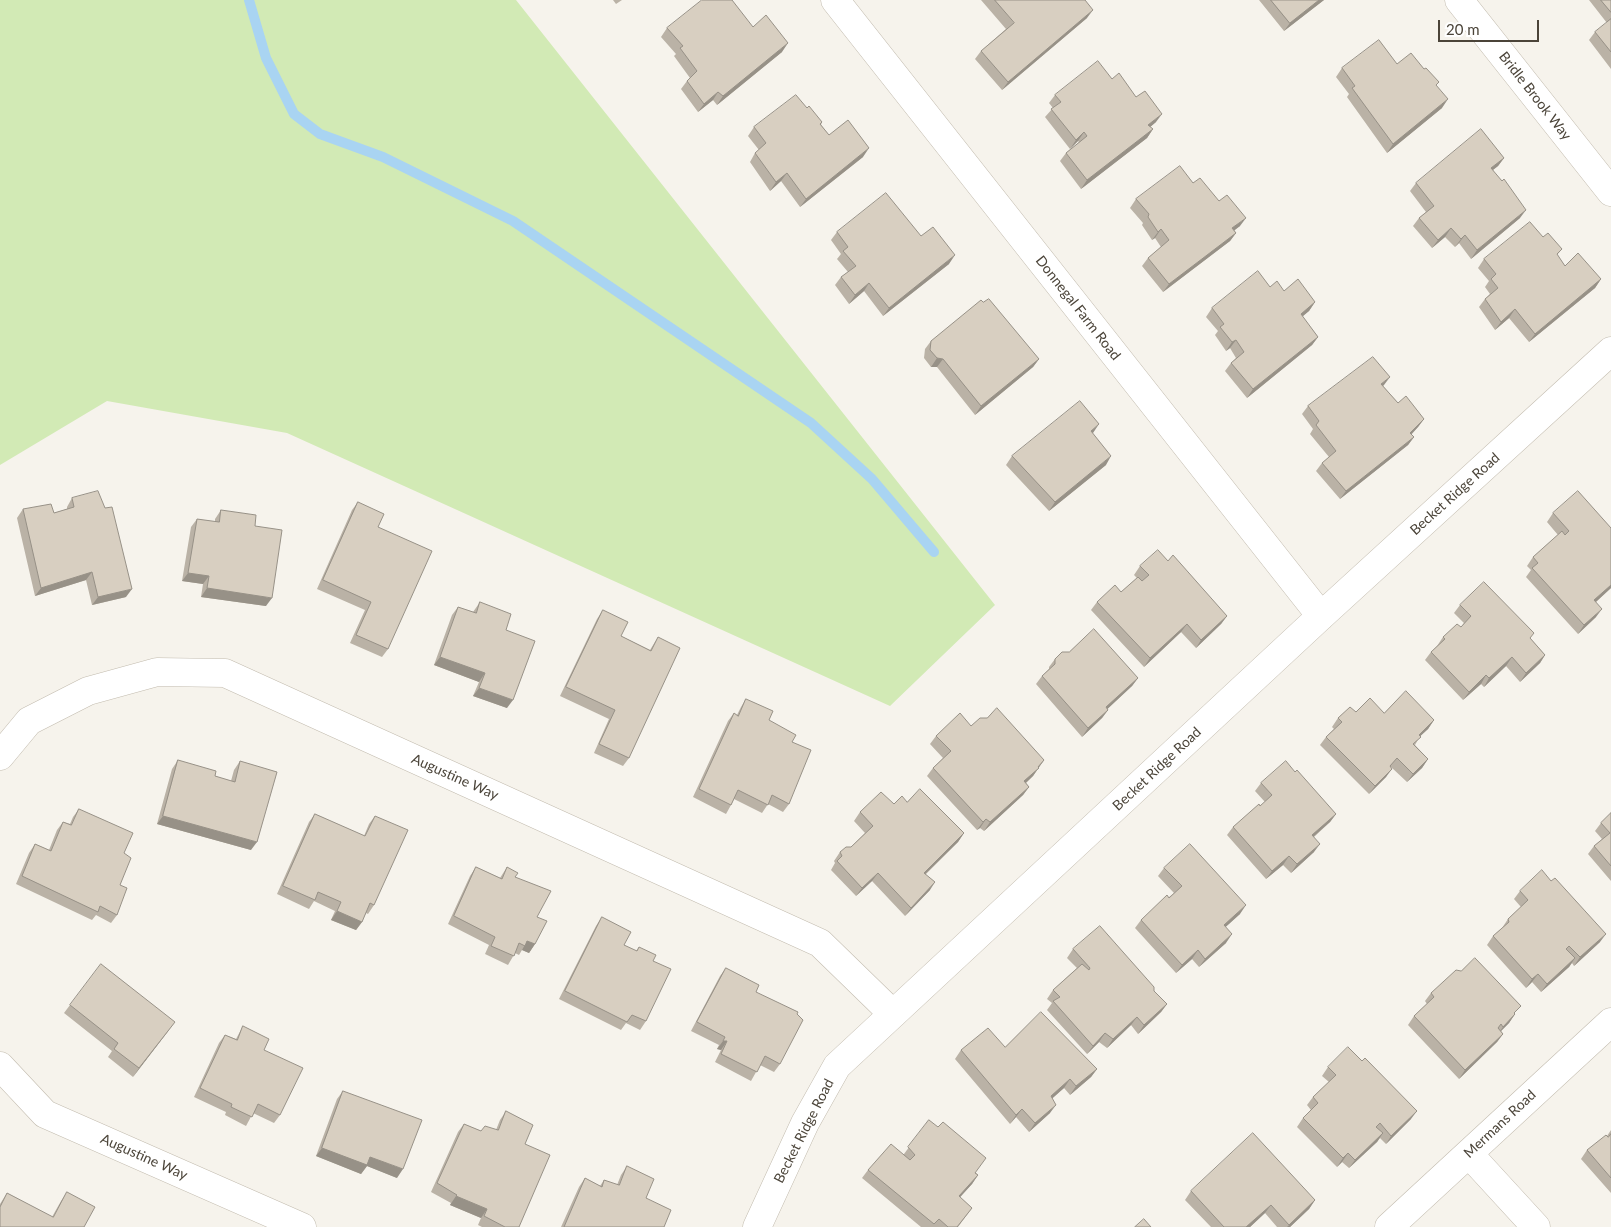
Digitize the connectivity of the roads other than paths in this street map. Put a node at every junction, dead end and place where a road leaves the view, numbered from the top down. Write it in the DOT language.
graph roads {
  1 [pos="835,0"];
  2 [pos="1459,0"];
  3 [pos="1611,192"];
  4 [pos="1611,351"];
  5 [pos="1322,616"];
  6 [pos="0,756"];
  7 [pos="893,1014"];
  8 [pos="1611,1022"];
  9 [pos="0,1066"];
  10 [pos="1469,1154"];
  11 [pos="302,1227"];
  12 [pos="757,1227"];
  13 [pos="1389,1227"];
  14 [pos="1536,1227"];
  1 -- 5 [label="street, Donnegal Farm Road"];
  2 -- 3 [label="street, Bridle Brook Way"];
  4 -- 5 [label="street, Becket Ridge Road"];
  5 -- 7 [label="street, Becket Ridge Road"];
  6 -- 7 [label="street, Augustine Way"];
  7 -- 12 [label="street, Becket Ridge Road"];
  8 -- 10 [label="street, Mermans Road"];
  9 -- 11 [label="street, Augustine Way"];
  10 -- 13 [label="street, Mermans Road"];
  10 -- 14 [label="street"];
}
